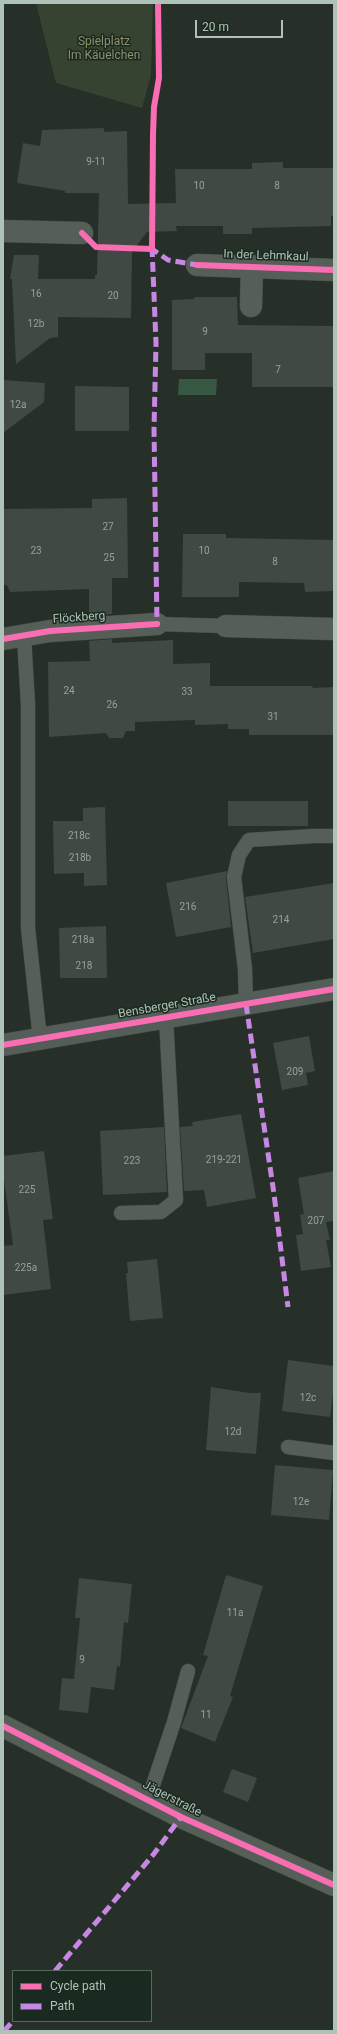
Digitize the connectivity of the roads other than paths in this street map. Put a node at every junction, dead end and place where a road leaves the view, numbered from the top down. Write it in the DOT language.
graph roads {
  1 [pos="82,233"];
  2 [pos="3,234"];
  3 [pos="197,265"];
  4 [pos="252,266"];
  5 [pos="334,270"];
  6 [pos="251,306"];
  7 [pos="156,624"];
  8 [pos="226,626"];
  9 [pos="334,629"];
  10 [pos="24,636"];
  11 [pos="3,640"];
  12 [pos="334,836"];
  13 [pos="334,989"];
  14 [pos="246,1004"];
  15 [pos="166,1018"];
  16 [pos="40,1039"];
  17 [pos="3,1045"];
  18 [pos="121,1213"];
  19 [pos="288,1447"];
  20 [pos="334,1453"];
  21 [pos="188,1671"];
  22 [pos="3,1726"];
  23 [pos="148,1800"];
  24 [pos="334,1885"];
  1 -- 2 [label="street"];
  3 -- 4 [label="street, In der Lehmkaul"];
  4 -- 5 [label="street, In der Lehmkaul"];
  4 -- 6 [label="street, In der Lehmkaul"];
  7 -- 8 [label="lane"];
  7 -- 10 [label="street, Flöckberg"];
  8 -- 9 [label="street"];
  10 -- 11 [label="street, Flöckberg"];
  10 -- 16 [label="lane"];
  12 -- 14 [label="lane"];
  13 -- 14 [label="main road, Bensberger Straße"];
  14 -- 15 [label="main road, Bensberger Straße"];
  15 -- 16 [label="main road, Bensberger Straße"];
  15 -- 18 [label="lane"];
  16 -- 17 [label="main road, Bensberger Straße"];
  19 -- 20 [label="lane"];
  21 -- 23 [label="lane"];
  22 -- 23 [label="street, Jägerstraße"];
  23 -- 24 [label="street, Jägerstraße"];
}
